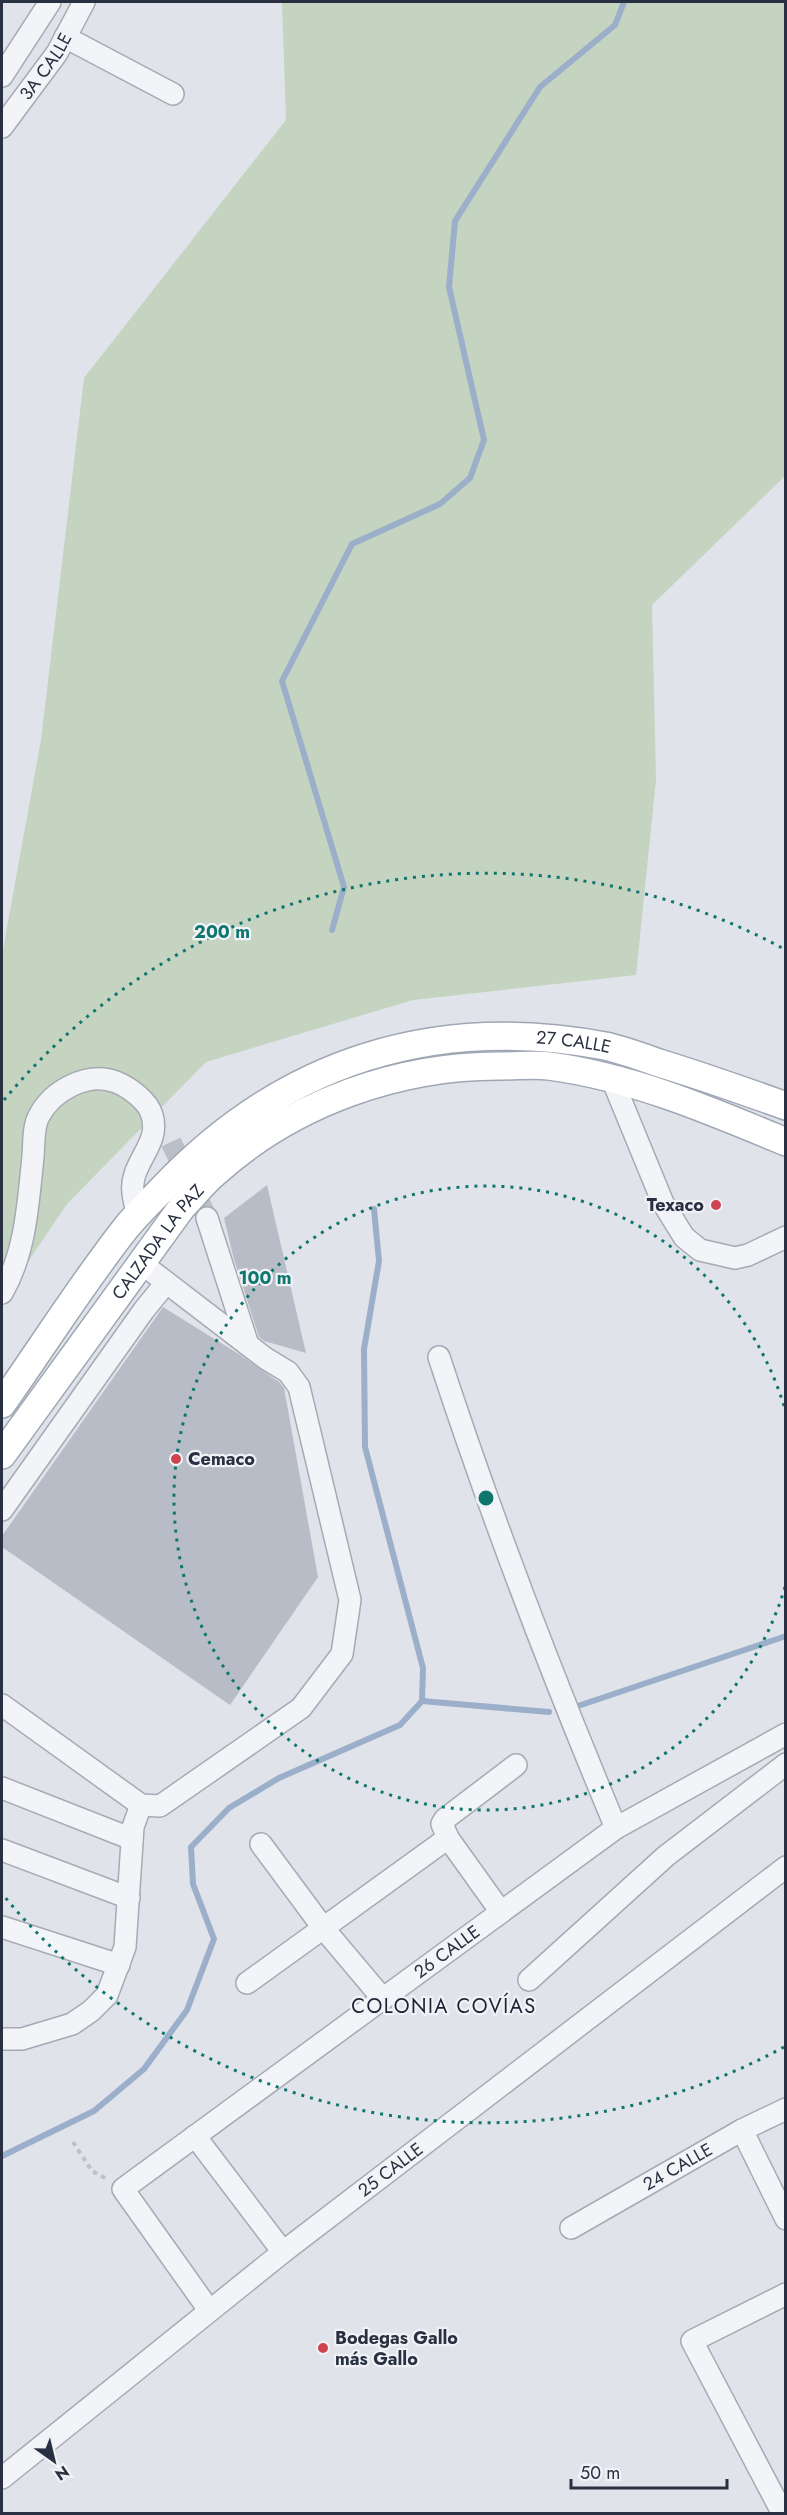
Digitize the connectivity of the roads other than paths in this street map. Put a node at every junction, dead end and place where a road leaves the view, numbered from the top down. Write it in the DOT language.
graph roads {
  1 [pos="50,2"];
  2 [pos="84,2"];
  3 [pos="65,37"];
  4 [pos="2,76"];
  5 [pos="173,94"];
  6 [pos="2,127"];
  7 [pos="357,1059"];
  8 [pos="612,1079"];
  9 [pos="365,1086"];
  10 [pos="786,1106"];
  11 [pos="154,1126"];
  12 [pos="171,1142"];
  13 [pos="786,1142"];
  14 [pos="138,1215"];
  15 [pos="207,1218"];
  16 [pos="786,1237"];
  17 [pos="141,1263"];
  18 [pos="166,1283"];
  19 [pos="2,1293"];
  20 [pos="248,1346"];
  21 [pos="439,1357"];
  22 [pos="2,1404"];
  23 [pos="2,1455"];
  24 [pos="2,1510"];
  25 [pos="2,1705"];
  26 [pos="786,1734"];
  27 [pos="786,1764"];
  28 [pos="516,1765"];
  29 [pos="2,1788"];
  30 [pos="141,1805"];
  31 [pos="616,1828"];
  32 [pos="448,1838"];
  33 [pos="132,1839"];
  34 [pos="261,1844"];
  35 [pos="2,1850"];
  36 [pos="786,1867"];
  37 [pos="129,1898"];
  38 [pos="501,1912"];
  39 [pos="2,1927"];
  40 [pos="324,1929"];
  41 [pos="118,1965"];
  42 [pos="529,1980"];
  43 [pos="247,1983"];
  44 [pos="383,1999"];
  45 [pos="2,2039"];
  46 [pos="786,2109"];
  47 [pos="742,2130"];
  48 [pos="195,2136"];
  49 [pos="786,2219"];
  50 [pos="571,2228"];
  51 [pos="283,2252"];
  52 [pos="786,2294"];
  53 [pos="209,2310"];
  54 [pos="2,2478"];
  55 [pos="783,2514"];
  1 -- 4 [label="street, 3A CALLE"];
  2 -- 3 [label="street, 3A CALLE"];
  3 -- 5 [label="street"];
  3 -- 6 [label="street, 3A CALLE"];
  7 -- 10 [label="main road, 27 CALLE"];
  7 -- 14 [label="main road, CALZADA LA PAZ"];
  8 -- 9 [label="main road, 27 CALLE"];
  8 -- 13 [label="main road, 27 CALLE"];
  8 -- 16 [label="street"];
  9 -- 17 [label="main road, CALZADA LA PAZ"];
  11 -- 12 [label="street"];
  11 -- 14 [label="street"];
  11 -- 19 [label="street"];
  14 -- 22 [label="main road, CALZADA LA PAZ"];
  15 -- 20 [label="street"];
  17 -- 18 [label="street"];
  17 -- 23 [label="main road, CALZADA LA PAZ"];
  18 -- 20 [label="street"];
  18 -- 24 [label="street"];
  20 -- 30 [label="street"];
  21 -- 31 [label="street"];
  25 -- 30 [label="street"];
  26 -- 31 [label="street, 26 CALLE"];
  27 -- 42 [label="street"];
  28 -- 32 [label="street"];
  29 -- 33 [label="street"];
  30 -- 33 [label="street"];
  31 -- 38 [label="street, 26 CALLE"];
  32 -- 38 [label="street"];
  32 -- 40 [label="street"];
  33 -- 37 [label="street"];
  34 -- 40 [label="street"];
  35 -- 37 [label="street"];
  36 -- 51 [label="street, 25 CALLE"];
  37 -- 41 [label="street"];
  38 -- 44 [label="street, 26 CALLE"];
  39 -- 41 [label="street"];
  40 -- 43 [label="street"];
  40 -- 44 [label="street"];
  41 -- 45 [label="street"];
  44 -- 48 [label="street, 26 CALLE"];
  46 -- 47 [label="street, 24 CALLE"];
  47 -- 49 [label="street"];
  47 -- 50 [label="street, 24 CALLE"];
  48 -- 51 [label="street"];
  48 -- 53 [label="street, 26 CALLE"];
  51 -- 53 [label="street, 25 CALLE"];
  52 -- 55 [label="street"];
  53 -- 54 [label="street, 25 CALLE"];
}
